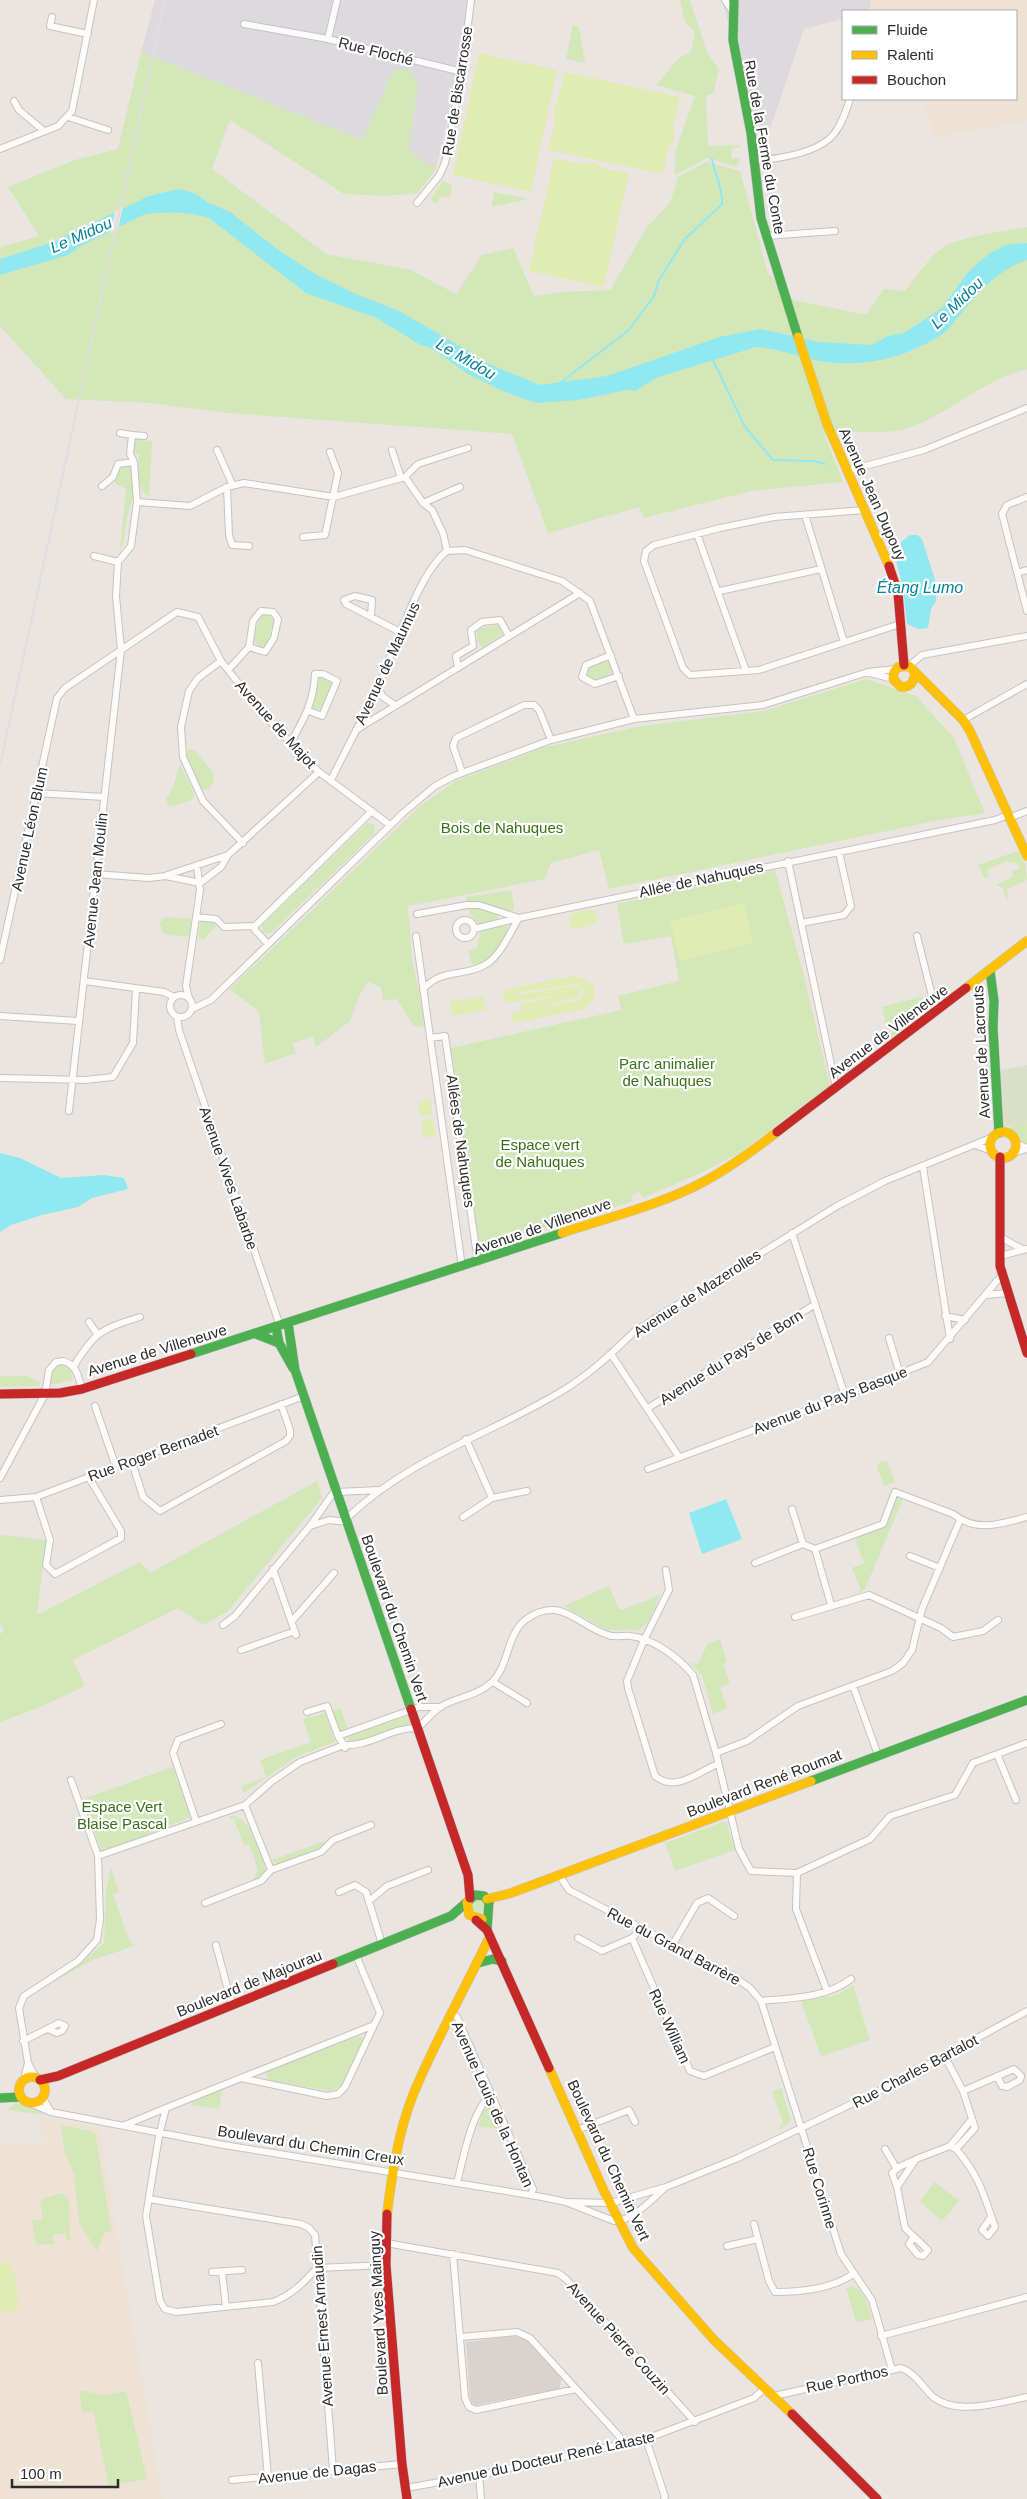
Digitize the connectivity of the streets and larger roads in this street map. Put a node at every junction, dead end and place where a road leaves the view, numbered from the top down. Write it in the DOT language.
graph roads {
  1 [pos="94,0"];
  2 [pos="336,0"];
  3 [pos="471,0"];
  4 [pos="725,0"];
  5 [pos="734,0"];
  6 [pos="733,12"];
  7 [pos="52,17"];
  8 [pos="244,24"];
  9 [pos="88,34"];
  10 [pos="328,39"];
  11 [pos="462,72"];
  12 [pos="14,100"];
  13 [pos="850,100"];
  14 [pos="68,117"];
  15 [pos="108,130"];
  16 [pos="44,131"];
  17 [pos="0,149"];
  18 [pos="753,161"];
  19 [pos="417,203"];
  20 [pos="835,231"];
  21 [pos="766,236"];
  22 [pos="807,368"];
  23 [pos="1027,408"];
  24 [pos="120,433"];
  25 [pos="132,435"];
  26 [pos="144,436"];
  27 [pos="468,448"];
  28 [pos="217,450"];
  29 [pos="392,450"];
  30 [pos="330,452"];
  31 [pos="134,462"];
  32 [pos="847,470"];
  33 [pos="403,477"];
  34 [pos="102,486"];
  35 [pos="230,486"];
  36 [pos="460,487"];
  37 [pos="334,497"];
  38 [pos="1027,497"];
  39 [pos="137,502"];
  40 [pos="423,503"];
  41 [pos="864,510"];
  42 [pos="805,515"];
  43 [pos="697,534"];
  44 [pos="304,537"];
  45 [pos="249,546"];
  46 [pos="447,551"];
  47 [pos="94,556"];
  48 [pos="118,562"];
  49 [pos="821,569"];
  50 [pos="1027,570"];
  51 [pos="1017,574"];
  52 [pos="720,591"];
  53 [pos="580,593"];
  54 [pos="1027,611"];
  55 [pos="371,617"];
  56 [pos="900,624"];
  57 [pos="400,632"];
  58 [pos="509,636"];
  59 [pos="1027,636"];
  60 [pos="844,642"];
  61 [pos="249,647"];
  62 [pos="121,650"];
  63 [pos="611,655"];
  64 [pos="221,661"];
  65 [pos="458,668"];
  66 [pos="906,668"];
  67 [pos="229,669"];
  68 [pos="746,671"];
  69 [pos="868,672"];
  70 [pos="619,676"];
  71 [pos="893,679"];
  72 [pos="1027,684"];
  73 [pos="911,685"];
  74 [pos="930,687"];
  75 [pos="378,688"];
  76 [pos="395,705"];
  77 [pos="309,711"];
  78 [pos="634,720"];
  79 [pos="963,720"];
  80 [pos="356,730"];
  81 [pos="551,740"];
  82 [pos="290,742"];
  83 [pos="319,772"];
  84 [pos="462,772"];
  85 [pos="331,780"];
  86 [pos="36,793"];
  87 [pos="104,797"];
  88 [pos="372,811"];
  89 [pos="1027,811"];
  90 [pos="1008,817"];
  91 [pos="390,825"];
  92 [pos="243,843"];
  93 [pos="838,852"];
  94 [pos="228,855"];
  95 [pos="1027,856"];
  96 [pos="788,861"];
  97 [pos="196,866"];
  98 [pos="95,874"];
  99 [pos="166,876"];
  100 [pos="200,883"];
  101 [pos="417,914"];
  102 [pos="196,918"];
  103 [pos="519,918"];
  104 [pos="802,923"];
  105 [pos="255,926"];
  106 [pos="474,929"];
  107 [pos="416,936"];
  108 [pos="917,936"];
  109 [pos="1027,941"];
  110 [pos="268,944"];
  111 [pos="0,960"];
  112 [pos="990,971"];
  113 [pos="84,981"];
  114 [pos="186,986"];
  115 [pos="136,989"];
  116 [pos="423,989"];
  117 [pos="164,992"];
  118 [pos="177,996"];
  119 [pos="190,1000"];
  120 [pos="211,1000"];
  121 [pos="170,1006"];
  122 [pos="192,1009"];
  123 [pos="936,1012"];
  124 [pos="0,1016"];
  125 [pos="186,1016"];
  126 [pos="176,1017"];
  127 [pos="78,1021"];
  128 [pos="179,1030"];
  129 [pos="430,1038"];
  130 [pos="0,1078"];
  131 [pos="72,1080"];
  132 [pos="836,1088"];
  133 [pos="69,1111"];
  134 [pos="996,1135"];
  135 [pos="1016,1143"];
  136 [pos="975,1145"];
  137 [pos="1027,1148"];
  138 [pos="1012,1153"];
  139 [pos="996,1154"];
  140 [pos="923,1167"];
  141 [pos="792,1233"];
  142 [pos="1000,1237"];
  143 [pos="1026,1250"];
  144 [pos="1000,1256"];
  145 [pos="478,1262"];
  146 [pos="462,1267"];
  147 [pos="1002,1275"];
  148 [pos="1008,1292"];
  149 [pos="986,1295"];
  150 [pos="814,1306"];
  151 [pos="945,1316"];
  152 [pos="140,1317"];
  153 [pos="965,1320"];
  154 [pos="89,1322"];
  155 [pos="281,1326"];
  156 [pos="256,1334"];
  157 [pos="98,1335"];
  158 [pos="889,1338"];
  159 [pos="950,1339"];
  160 [pos="280,1343"];
  161 [pos="1027,1353"];
  162 [pos="611,1354"];
  163 [pos="74,1366"];
  164 [pos="295,1370"];
  165 [pos="900,1374"];
  166 [pos="82,1389"];
  167 [pos="0,1394"];
  168 [pos="45,1394"];
  169 [pos="304,1396"];
  170 [pos="845,1396"];
  171 [pos="281,1404"];
  172 [pos="94,1406"];
  173 [pos="648,1408"];
  174 [pos="466,1439"];
  175 [pos="679,1457"];
  176 [pos="132,1462"];
  177 [pos="116,1468"];
  178 [pos="648,1469"];
  179 [pos="88,1476"];
  180 [pos="0,1478"];
  181 [pos="337,1490"];
  182 [pos="378,1490"];
  183 [pos="527,1491"];
  184 [pos="36,1498"];
  185 [pos="492,1498"];
  186 [pos="0,1500"];
  187 [pos="792,1509"];
  188 [pos="463,1517"];
  189 [pos="1027,1517"];
  190 [pos="348,1520"];
  191 [pos="960,1520"];
  192 [pos="310,1526"];
  193 [pos="803,1544"];
  194 [pos="815,1550"];
  195 [pos="910,1556"];
  196 [pos="755,1563"];
  197 [pos="273,1568"];
  198 [pos="940,1568"];
  199 [pos="666,1570"];
  200 [pos="334,1573"];
  201 [pos="831,1605"];
  202 [pos="795,1617"];
  203 [pos="920,1618"];
  204 [pos="998,1620"];
  205 [pos="292,1621"];
  206 [pos="223,1625"];
  207 [pos="644,1640"];
  208 [pos="241,1650"];
  209 [pos="493,1682"];
  210 [pos="853,1686"];
  211 [pos="1027,1700"];
  212 [pos="527,1703"];
  213 [pos="440,1707"];
  214 [pos="412,1711"];
  215 [pos="307,1712"];
  216 [pos="221,1724"];
  217 [pos="418,1728"];
  218 [pos="338,1736"];
  219 [pos="1027,1743"];
  220 [pos="344,1746"];
  221 [pos="716,1753"];
  222 [pos="997,1754"];
  223 [pos="878,1755"];
  224 [pos="718,1764"];
  225 [pos="71,1780"];
  226 [pos="1016,1800"];
  227 [pos="245,1805"];
  228 [pos="731,1811"];
  229 [pos="196,1821"];
  230 [pos="371,1825"];
  231 [pos="98,1856"];
  232 [pos="271,1870"];
  233 [pos="428,1870"];
  234 [pos="796,1873"];
  235 [pos="468,1875"];
  236 [pos="559,1875"];
  237 [pos="339,1892"];
  238 [pos="469,1900"];
  239 [pos="369,1901"];
  240 [pos="205,1903"];
  241 [pos="487,1903"];
  242 [pos="451,1916"];
  243 [pos="734,1916"];
  244 [pos="474,1918"];
  245 [pos="642,1928"];
  246 [pos="489,1933"];
  247 [pos="578,1938"];
  248 [pos="632,1938"];
  249 [pos="382,1944"];
  250 [pos="673,1944"];
  251 [pos="216,1945"];
  252 [pos="356,1955"];
  253 [pos="502,1961"];
  254 [pos="478,1963"];
  255 [pos="851,1979"];
  256 [pos="828,1991"];
  257 [pos="761,2000"];
  258 [pos="232,2005"];
  259 [pos="1027,2011"];
  260 [pos="452,2014"];
  261 [pos="374,2025"];
  262 [pos="48,2029"];
  263 [pos="23,2041"];
  264 [pos="775,2047"];
  265 [pos="944,2055"];
  266 [pos="28,2063"];
  267 [pos="997,2076"];
  268 [pos="240,2078"];
  269 [pos="24,2079"];
  270 [pos="40,2081"];
  271 [pos="963,2091"];
  272 [pos="19,2093"];
  273 [pos="491,2094"];
  274 [pos="0,2098"];
  275 [pos="43,2098"];
  276 [pos="32,2104"];
  277 [pos="166,2108"];
  278 [pos="51,2112"];
  279 [pos="635,2122"];
  280 [pos="126,2125"];
  281 [pos="802,2129"];
  282 [pos="577,2130"];
  283 [pos="160,2133"];
  284 [pos="885,2148"];
  285 [pos="953,2148"];
  286 [pos="916,2159"];
  287 [pos="896,2169"];
  288 [pos="392,2172"];
  289 [pos="457,2183"];
  290 [pos="666,2187"];
  291 [pos="897,2187"];
  292 [pos="531,2195"];
  293 [pos="149,2199"];
  294 [pos="566,2202"];
  295 [pos="613,2206"];
  296 [pos="597,2214"];
  297 [pos="991,2217"];
  298 [pos="620,2222"];
  299 [pos="754,2224"];
  300 [pos="758,2238"];
  301 [pos="913,2238"];
  302 [pos="386,2243"];
  303 [pos="727,2246"];
  304 [pos="452,2254"];
  305 [pos="386,2264"];
  306 [pos="317,2268"];
  307 [pos="242,2270"];
  308 [pos="212,2272"];
  309 [pos="222,2272"];
  310 [pos="853,2274"];
  311 [pos="1027,2297"];
  312 [pos="226,2307"];
  313 [pos="881,2336"];
  314 [pos="461,2338"];
  315 [pos="258,2363"];
  316 [pos="892,2370"];
  317 [pos="765,2388"];
  318 [pos="576,2389"];
  319 [pos="774,2396"];
  320 [pos="1027,2397"];
  321 [pos="695,2422"];
  322 [pos="646,2439"];
  323 [pos="623,2444"];
  324 [pos="402,2464"];
  325 [pos="333,2470"];
  326 [pos="479,2475"];
  327 [pos="268,2477"];
  328 [pos="232,2480"];
  329 [pos="406,2488"];
  330 [pos="407,2499"];
  331 [pos="481,2499"];
  332 [pos="664,2499"];
  333 [pos="877,2499"];
  1 -- 9 [label="street"];
  2 -- 10 [label="street, Rue Floché"];
  3 -- 11 [label="street, Rue de Biscarrosse"];
  4 -- 6 [label="street"];
  5 -- 6 [label="street, Rue de la Ferme du Conte"];
  6 -- 18 [label="street, Rue de la Ferme du Conte"];
  7 -- 9 [label="street"];
  8 -- 10 [label="street"];
  9 -- 14 [label="street"];
  10 -- 11 [label="street, Rue Floché"];
  11 -- 19 [label="street, Rue de Biscarrosse"];
  12 -- 16 [label="street"];
  13 -- 18 [label="street"];
  14 -- 15 [label="street"];
  14 -- 16 [label="street"];
  16 -- 17 [label="street"];
  18 -- 21 [label="street, Rue de la Ferme du Conte"];
  20 -- 21 [label="street"];
  21 -- 22 [label="street, Rue de la Ferme du Conte"];
  22 -- 32 [label="street, Avenue Jean Dupouy"];
  23 -- 32 [label="street"];
  24 -- 25 [label="street"];
  25 -- 26 [label="street"];
  25 -- 31 [label="street"];
  27 -- 33 [label="street"];
  28 -- 35 [label="street"];
  29 -- 33 [label="street"];
  30 -- 37 [label="street"];
  31 -- 34 [label="street"];
  31 -- 39 [label="street"];
  32 -- 41 [label="street, Avenue Jean Dupouy"];
  33 -- 37 [label="street"];
  33 -- 40 [label="street"];
  35 -- 37 [label="street"];
  35 -- 39 [label="street"];
  35 -- 45 [label="street"];
  36 -- 40 [label="street"];
  37 -- 44 [label="street"];
  38 -- 51 [label="street"];
  39 -- 48 [label="street"];
  40 -- 46 [label="street"];
  41 -- 42 [label="street"];
  41 -- 56 [label="street, Avenue Jean Dupouy"];
  42 -- 43 [label="street"];
  42 -- 49 [label="street"];
  43 -- 52 [label="street"];
  43 -- 68 [label="street"];
  46 -- 53 [label="street"];
  46 -- 57 [label="street, Avenue de Maumus"];
  47 -- 48 [label="street"];
  48 -- 62 [label="street, Avenue Jean Moulin"];
  49 -- 52 [label="street"];
  49 -- 60 [label="street"];
  50 -- 51 [label="street"];
  51 -- 54 [label="street"];
  52 -- 68 [label="street"];
  53 -- 58 [label="street"];
  53 -- 63 [label="street"];
  55 -- 55 [label="street"];
  55 -- 57 [label="street"];
  56 -- 60 [label="street"];
  56 -- 66 [label="street, Avenue Jean Dupouy"];
  57 -- 75 [label="street, Avenue de Maumus"];
  58 -- 65 [label="street"];
  58 -- 65 [label="street"];
  59 -- 66 [label="street"];
  60 -- 68 [label="street"];
  61 -- 61 [label="street"];
  61 -- 67 [label="street"];
  62 -- 64 [label="street, Avenue de Majot"];
  62 -- 86 [label="street, Avenue Léon Blum"];
  62 -- 87 [label="street, Avenue Jean Moulin"];
  63 -- 70 [label="street"];
  63 -- 70 [label="street"];
  64 -- 67 [label="street, Avenue de Majot"];
  64 -- 92 [label="street"];
  65 -- 76 [label="street"];
  66 -- 69 [label="street"];
  66 -- 71 [label="street"];
  66 -- 73 [label="street"];
  66 -- 74 [label="street"];
  67 -- 82 [label="street, Avenue de Majot"];
  69 -- 71 [label="street"];
  69 -- 78 [label="street"];
  70 -- 78 [label="street"];
  71 -- 73 [label="street"];
  72 -- 79 [label="street"];
  73 -- 74 [label="street"];
  74 -- 79 [label="street"];
  75 -- 76 [label="street"];
  75 -- 80 [label="street, Avenue de Maumus"];
  76 -- 80 [label="street"];
  77 -- 77 [label="street"];
  77 -- 82 [label="street"];
  78 -- 81 [label="street"];
  79 -- 90 [label="street"];
  80 -- 85 [label="street, Avenue de Maumus"];
  81 -- 84 [label="street"];
  81 -- 84 [label="street"];
  82 -- 83 [label="street, Avenue de Majot"];
  83 -- 85 [label="street, Avenue de Majot"];
  83 -- 92 [label="street"];
  84 -- 91 [label="street"];
  85 -- 88 [label="street, Avenue de Majot"];
  86 -- 87 [label="street"];
  86 -- 111 [label="street, Avenue Léon Blum"];
  87 -- 98 [label="street, Avenue Jean Moulin"];
  88 -- 91 [label="street, Avenue de Majot"];
  88 -- 105 [label="street"];
  89 -- 90 [label="street, Allée de Nahuques"];
  90 -- 93 [label="street, Allée de Nahuques"];
  90 -- 95 [label="street"];
  91 -- 110 [label="street"];
  92 -- 94 [label="street"];
  93 -- 96 [label="street, Allée de Nahuques"];
  93 -- 104 [label="street"];
  94 -- 97 [label="street"];
  94 -- 100 [label="street"];
  96 -- 103 [label="street, Allée de Nahuques"];
  96 -- 104 [label="street"];
  97 -- 99 [label="street"];
  97 -- 100 [label="street"];
  98 -- 99 [label="street"];
  98 -- 113 [label="street, Avenue Jean Moulin"];
  99 -- 100 [label="street"];
  100 -- 102 [label="street"];
  101 -- 103 [label="street"];
  102 -- 105 [label="street"];
  102 -- 114 [label="street"];
  103 -- 106 [label="street"];
  103 -- 116 [label="street"];
  104 -- 132 [label="street"];
  105 -- 110 [label="street"];
  107 -- 116 [label="street, Allées de Nahuques"];
  108 -- 123 [label="street"];
  109 -- 112 [label="street, Avenue de Villeneuve"];
  110 -- 120 [label="street"];
  112 -- 123 [label="street, Avenue de Villeneuve"];
  112 -- 134 [label="street, Avenue de Lacrouts"];
  113 -- 115 [label="street"];
  113 -- 127 [label="street, Avenue Jean Moulin"];
  114 -- 118 [label="street"];
  114 -- 119 [label="street"];
  115 -- 117 [label="street"];
  115 -- 131 [label="street"];
  116 -- 129 [label="street, Allées de Nahuques"];
  117 -- 118 [label="street"];
  117 -- 121 [label="street"];
  118 -- 119 [label="street"];
  118 -- 121 [label="street"];
  119 -- 120 [label="street"];
  119 -- 122 [label="street"];
  120 -- 122 [label="street"];
  121 -- 126 [label="street"];
  122 -- 125 [label="street"];
  123 -- 132 [label="street, Avenue de Villeneuve"];
  124 -- 127 [label="street"];
  125 -- 126 [label="street"];
  125 -- 128 [label="street"];
  126 -- 128 [label="street, Avenue Vives Labarbe"];
  127 -- 131 [label="street, Avenue Jean Moulin"];
  128 -- 155 [label="street, Avenue Vives Labarbe"];
  129 -- 145 [label="street, Allées de Nahuques"];
  129 -- 146 [label="street, Allées de Nahuques"];
  130 -- 131 [label="street"];
  131 -- 133 [label="street, Avenue Jean Moulin"];
  132 -- 145 [label="street, Avenue de Villeneuve"];
  134 -- 135 [label="street"];
  134 -- 136 [label="street, Avenue de Mazerolles"];
  134 -- 139 [label="street"];
  135 -- 137 [label="street"];
  135 -- 138 [label="street"];
  136 -- 139 [label="street"];
  136 -- 140 [label="street, Avenue de Mazerolles"];
  137 -- 138 [label="street"];
  138 -- 139 [label="street"];
  139 -- 142 [label="street"];
  140 -- 141 [label="street, Avenue de Mazerolles"];
  140 -- 151 [label="street"];
  141 -- 150 [label="street"];
  141 -- 162 [label="street, Avenue de Mazerolles"];
  142 -- 143 [label="street"];
  142 -- 144 [label="street"];
  143 -- 144 [label="street"];
  144 -- 147 [label="street"];
  145 -- 146 [label="street, Avenue de Villeneuve"];
  146 -- 155 [label="street, Avenue de Villeneuve"];
  147 -- 148 [label="street"];
  147 -- 149 [label="street, Avenue du Pays Basque"];
  148 -- 149 [label="street"];
  148 -- 161 [label="street"];
  149 -- 153 [label="street, Avenue du Pays Basque"];
  150 -- 170 [label="street"];
  150 -- 173 [label="street, Avenue du Pays de Born"];
  151 -- 153 [label="street"];
  151 -- 159 [label="street"];
  152 -- 157 [label="street"];
  153 -- 159 [label="street, Avenue du Pays Basque"];
  154 -- 157 [label="street"];
  155 -- 156 [label="street, Avenue de Villeneuve"];
  155 -- 160 [label="street, Boulevard du Chemin Vert"];
  155 -- 164 [label="street, Boulevard du Chemin Vert"];
  156 -- 160 [label="street"];
  156 -- 166 [label="street, Avenue de Villeneuve"];
  157 -- 163 [label="street"];
  158 -- 165 [label="street"];
  159 -- 165 [label="street, Avenue du Pays Basque"];
  160 -- 164 [label="street, Boulevard du Chemin Vert"];
  162 -- 173 [label="street"];
  162 -- 174 [label="street, Avenue de Mazerolles"];
  163 -- 166 [label="street"];
  163 -- 168 [label="street"];
  164 -- 169 [label="street, Boulevard du Chemin Vert"];
  165 -- 170 [label="street, Avenue du Pays Basque"];
  166 -- 168 [label="street, Avenue de Villeneuve"];
  167 -- 168 [label="street, Avenue de Villeneuve"];
  168 -- 180 [label="street"];
  169 -- 171 [label="street, Rue Roger Bernadet"];
  169 -- 181 [label="street, Boulevard du Chemin Vert"];
  170 -- 175 [label="street, Avenue du Pays Basque"];
  171 -- 176 [label="street, Rue Roger Bernadet"];
  171 -- 176 [label="street"];
  172 -- 177 [label="street"];
  173 -- 175 [label="street"];
  174 -- 182 [label="street, Avenue de Mazerolles"];
  174 -- 185 [label="street"];
  175 -- 178 [label="street, Avenue du Pays Basque"];
  176 -- 177 [label="street, Rue Roger Bernadet"];
  177 -- 179 [label="street, Rue Roger Bernadet"];
  179 -- 184 [label="street, Rue Roger Bernadet"];
  179 -- 184 [label="street"];
  181 -- 182 [label="street, Avenue de Mazerolles"];
  181 -- 190 [label="street, Boulevard du Chemin Vert"];
  181 -- 192 [label="street"];
  182 -- 190 [label="street, Avenue de Mazerolles"];
  183 -- 185 [label="street"];
  184 -- 186 [label="street, Rue Roger Bernadet"];
  185 -- 188 [label="street"];
  187 -- 193 [label="street"];
  189 -- 191 [label="street"];
  190 -- 192 [label="street"];
  190 -- 214 [label="street, Boulevard du Chemin Vert"];
  191 -- 194 [label="street"];
  191 -- 198 [label="street"];
  192 -- 197 [label="street"];
  193 -- 194 [label="street"];
  193 -- 196 [label="street"];
  194 -- 201 [label="street"];
  195 -- 198 [label="street"];
  197 -- 205 [label="street"];
  197 -- 206 [label="street"];
  198 -- 203 [label="street"];
  199 -- 207 [label="street"];
  200 -- 205 [label="street"];
  201 -- 202 [label="street"];
  201 -- 203 [label="street"];
  203 -- 204 [label="street"];
  203 -- 210 [label="street"];
  205 -- 208 [label="street"];
  207 -- 209 [label="street"];
  207 -- 221 [label="street"];
  207 -- 224 [label="street"];
  209 -- 212 [label="street"];
  209 -- 213 [label="street"];
  210 -- 221 [label="street"];
  210 -- 223 [label="street"];
  211 -- 223 [label="street, Boulevard René Roumat"];
  213 -- 214 [label="street"];
  213 -- 217 [label="street"];
  214 -- 217 [label="street, Boulevard du Chemin Vert"];
  214 -- 218 [label="street"];
  215 -- 218 [label="street"];
  216 -- 229 [label="street"];
  217 -- 220 [label="street"];
  217 -- 235 [label="street, Boulevard du Chemin Vert"];
  218 -- 220 [label="street"];
  219 -- 222 [label="street"];
  220 -- 227 [label="street"];
  221 -- 224 [label="street"];
  222 -- 226 [label="street"];
  222 -- 234 [label="street"];
  223 -- 228 [label="street, Boulevard René Roumat"];
  224 -- 228 [label="street"];
  225 -- 231 [label="street"];
  227 -- 229 [label="street"];
  227 -- 232 [label="street"];
  228 -- 234 [label="street"];
  228 -- 236 [label="street, Boulevard René Roumat"];
  229 -- 231 [label="street"];
  230 -- 232 [label="street"];
  231 -- 263 [label="street"];
  232 -- 240 [label="street"];
  233 -- 239 [label="street"];
  234 -- 256 [label="street"];
  235 -- 238 [label="street, Boulevard du Chemin Vert"];
  235 -- 241 [label="street, Boulevard du Chemin Vert"];
  236 -- 241 [label="street, Boulevard René Roumat"];
  236 -- 245 [label="street, Rue du Grand Barrère"];
  237 -- 239 [label="street"];
  238 -- 241 [label="street"];
  238 -- 242 [label="street, Boulevard de Majourau"];
  238 -- 244 [label="street, Boulevard du Chemin Vert"];
  239 -- 249 [label="street"];
  241 -- 244 [label="street"];
  241 -- 246 [label="street, Boulevard du Chemin Vert"];
  242 -- 244 [label="street, Boulevard de Majourau"];
  242 -- 249 [label="street, Boulevard de Majourau"];
  243 -- 250 [label="street"];
  244 -- 246 [label="street, Boulevard du Chemin Vert"];
  245 -- 248 [label="street"];
  245 -- 250 [label="street, Rue du Grand Barrère"];
  246 -- 253 [label="street, Boulevard du Chemin Vert"];
  246 -- 254 [label="street, Boulevard Yves Mainguy"];
  247 -- 248 [label="street"];
  248 -- 264 [label="street, Rue William"];
  249 -- 252 [label="street, Boulevard de Majourau"];
  250 -- 257 [label="street, Rue du Grand Barrère"];
  251 -- 258 [label="street"];
  252 -- 258 [label="street, Boulevard de Majourau"];
  252 -- 261 [label="street"];
  253 -- 254 [label="street"];
  253 -- 282 [label="street, Boulevard du Chemin Vert"];
  254 -- 260 [label="street, Boulevard Yves Mainguy"];
  255 -- 256 [label="street"];
  256 -- 257 [label="street"];
  257 -- 264 [label="street, Rue Corinne"];
  258 -- 270 [label="street, Boulevard de Majourau"];
  259 -- 265 [label="street, Rue Charles Bartalot"];
  260 -- 273 [label="street, Avenue Louis de la Hontan"];
  260 -- 288 [label="street, Boulevard Yves Mainguy"];
  261 -- 268 [label="street"];
  261 -- 268 [label="street"];
  262 -- 263 [label="street"];
  263 -- 266 [label="street"];
  264 -- 281 [label="street, Rue Corinne"];
  265 -- 271 [label="street"];
  265 -- 281 [label="street, Rue Charles Bartalot"];
  266 -- 269 [label="street"];
  266 -- 270 [label="street"];
  267 -- 271 [label="street"];
  268 -- 277 [label="street"];
  269 -- 270 [label="street"];
  269 -- 272 [label="street"];
  270 -- 275 [label="street"];
  271 -- 285 [label="street"];
  272 -- 274 [label="street"];
  272 -- 276 [label="street"];
  273 -- 289 [label="street"];
  273 -- 292 [label="street, Avenue Louis de la Hontan"];
  275 -- 276 [label="street"];
  275 -- 278 [label="street"];
  276 -- 278 [label="street, Boulevard du Chemin Creux"];
  277 -- 280 [label="street"];
  277 -- 283 [label="street"];
  278 -- 280 [label="street, Boulevard du Chemin Creux"];
  279 -- 282 [label="street"];
  280 -- 283 [label="street, Boulevard du Chemin Creux"];
  281 -- 290 [label="street, Rue Charles Bartalot"];
  281 -- 310 [label="street, Rue Corinne"];
  282 -- 295 [label="street, Boulevard du Chemin Vert"];
  283 -- 288 [label="street, Boulevard du Chemin Creux"];
  283 -- 293 [label="street"];
  284 -- 287 [label="street"];
  285 -- 286 [label="street"];
  285 -- 297 [label="street"];
  286 -- 287 [label="street"];
  286 -- 291 [label="street"];
  287 -- 291 [label="street"];
  288 -- 289 [label="street, Boulevard du Chemin Creux"];
  288 -- 302 [label="street, Boulevard Yves Mainguy"];
  289 -- 292 [label="street, Boulevard du Chemin Creux"];
  290 -- 295 [label="street"];
  290 -- 298 [label="street"];
  291 -- 301 [label="street"];
  292 -- 294 [label="street, Boulevard du Chemin Creux"];
  293 -- 306 [label="street, Avenue Ernest Arnaudin"];
  293 -- 312 [label="street"];
  294 -- 295 [label="street, Boulevard du Chemin Creux"];
  294 -- 296 [label="street, Boulevard du Chemin Creux"];
  295 -- 296 [label="street"];
  295 -- 298 [label="street, Boulevard du Chemin Vert"];
  296 -- 298 [label="street, Boulevard du Chemin Creux"];
  298 -- 317 [label="street, Boulevard du Chemin Vert"];
  299 -- 300 [label="street"];
  300 -- 303 [label="street"];
  300 -- 310 [label="street"];
  302 -- 304 [label="street, Avenue Pierre Couzin"];
  302 -- 305 [label="street, Boulevard Yves Mainguy"];
  304 -- 314 [label="street"];
  304 -- 321 [label="street, Avenue Pierre Couzin"];
  305 -- 306 [label="street"];
  305 -- 324 [label="street, Boulevard Yves Mainguy"];
  306 -- 312 [label="street"];
  306 -- 325 [label="street, Avenue Ernest Arnaudin"];
  307 -- 309 [label="street"];
  308 -- 309 [label="street"];
  309 -- 312 [label="street"];
  310 -- 313 [label="street, Rue Corinne"];
  311 -- 313 [label="street"];
  313 -- 316 [label="street, Rue Corinne"];
  314 -- 318 [label="street"];
  314 -- 318 [label="street"];
  315 -- 327 [label="street"];
  316 -- 319 [label="street, Rue Porthos"];
  316 -- 320 [label="street, Rue Porthos"];
  317 -- 319 [label="street, Boulevard du Chemin Vert"];
  317 -- 321 [label="street, Avenue du Docteur René Lataste"];
  318 -- 323 [label="street"];
  319 -- 333 [label="street, Boulevard du Chemin Vert"];
  321 -- 322 [label="street, Avenue du Docteur René Lataste"];
  322 -- 323 [label="street, Avenue du Docteur René Lataste"];
  322 -- 332 [label="street"];
  323 -- 326 [label="street, Avenue du Docteur René Lataste"];
  324 -- 325 [label="street, Avenue de Dagas"];
  324 -- 329 [label="street, Boulevard Yves Mainguy"];
  325 -- 327 [label="street, Avenue de Dagas"];
  326 -- 329 [label="street, Avenue du Docteur René Lataste"];
  326 -- 331 [label="street"];
  327 -- 328 [label="street, Avenue de Dagas"];
  329 -- 330 [label="street, Boulevard Yves Mainguy"];
}
